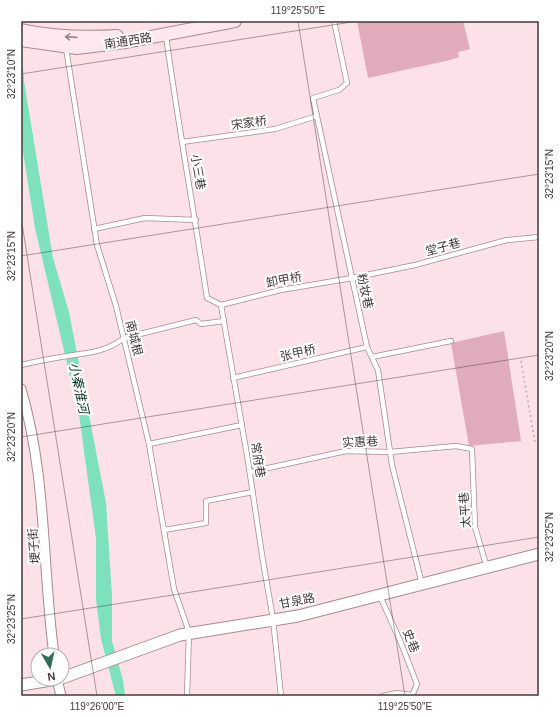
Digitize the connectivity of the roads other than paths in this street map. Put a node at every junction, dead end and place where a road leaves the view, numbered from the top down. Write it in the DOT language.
graph roads {
  1 [pos="193,21"];
  2 [pos="235,21"];
  3 [pos="334,21"];
  4 [pos="21,30"];
  5 [pos="166,34"];
  6 [pos="21,40"];
  7 [pos="65,46"];
  8 [pos="317,116"];
  9 [pos="182,142"];
  10 [pos="196,220"];
  11 [pos="94,229"];
  12 [pos="539,237"];
  13 [pos="352,278"];
  14 [pos="221,305"];
  15 [pos="224,321"];
  16 [pos="124,338"];
  17 [pos="451,341"];
  18 [pos="367,347"];
  19 [pos="372,358"];
  20 [pos="21,365"];
  21 [pos="233,378"];
  22 [pos="21,389"];
  23 [pos="242,425"];
  24 [pos="149,444"];
  25 [pos="472,449"];
  26 [pos="390,452"];
  27 [pos="250,472"];
  28 [pos="253,492"];
  29 [pos="164,530"];
  30 [pos="539,554"];
  31 [pos="487,568"];
  32 [pos="422,585"];
  33 [pos="380,595"];
  34 [pos="273,619"];
  35 [pos="190,632"];
  36 [pos="53,647"];
  37 [pos="70,675"];
  38 [pos="188,696"];
  39 [pos="281,696"];
  40 [pos="383,696"];
  41 [pos="412,696"];
  1 -- 4 [label="main road, 南通西路, one-way"];
  2 -- 5 [label="main road, 南通西路"];
  3 -- 8 [label="lane, 粉妆巷"];
  5 -- 7 [label="main road, 南通西路"];
  5 -- 9 [label="lane, 小三巷"];
  6 -- 7 [label="main road, 南通西路"];
  7 -- 11 [label="lane, 南城根"];
  8 -- 9 [label="lane, 宋家桥"];
  8 -- 13 [label="lane, 粉妆巷"];
  9 -- 10 [label="lane, 小三巷"];
  10 -- 11 [label="lane"];
  10 -- 14 [label="lane, 小三巷"];
  11 -- 16 [label="lane, 南城根"];
  12 -- 13 [label="lane, 堂子巷"];
  13 -- 14 [label="lane, 卸甲桥"];
  13 -- 18 [label="lane, 粉妆巷"];
  14 -- 15 [label="lane, 常府巷"];
  15 -- 16 [label="lane"];
  15 -- 21 [label="lane, 常府巷"];
  16 -- 20 [label="lane"];
  16 -- 24 [label="lane, 南城根"];
  17 -- 19 [label="lane"];
  18 -- 19 [label="lane, 粉妆巷"];
  18 -- 21 [label="lane, 张甲桥"];
  19 -- 26 [label="lane, 粉妆巷"];
  21 -- 23 [label="lane, 常府巷"];
  22 -- 36 [label="street, 埂子街"];
  23 -- 24 [label="lane"];
  23 -- 27 [label="lane, 常府巷"];
  24 -- 29 [label="lane, 南城根"];
  25 -- 26 [label="lane, 实惠巷"];
  25 -- 31 [label="lane, 太平巷"];
  26 -- 27 [label="lane, 实惠巷"];
  26 -- 32 [label="lane, 粉妆巷"];
  27 -- 28 [label="lane, 常府巷"];
  28 -- 29 [label="lane"];
  28 -- 34 [label="lane, 常府巷"];
  29 -- 35 [label="lane, 南城根"];
  30 -- 31 [label="street, 甘泉路"];
  31 -- 32 [label="street, 甘泉路"];
  32 -- 33 [label="street, 甘泉路"];
  33 -- 34 [label="street, 甘泉路"];
  33 -- 41 [label="lane, 史巷"];
  34 -- 35 [label="street, 甘泉路"];
  34 -- 39 [label="lane, 常府巷"];
  35 -- 37 [label="street, 甘泉路"];
  35 -- 38 [label="lane"];
  40 -- 41 [label="lane"];
}
